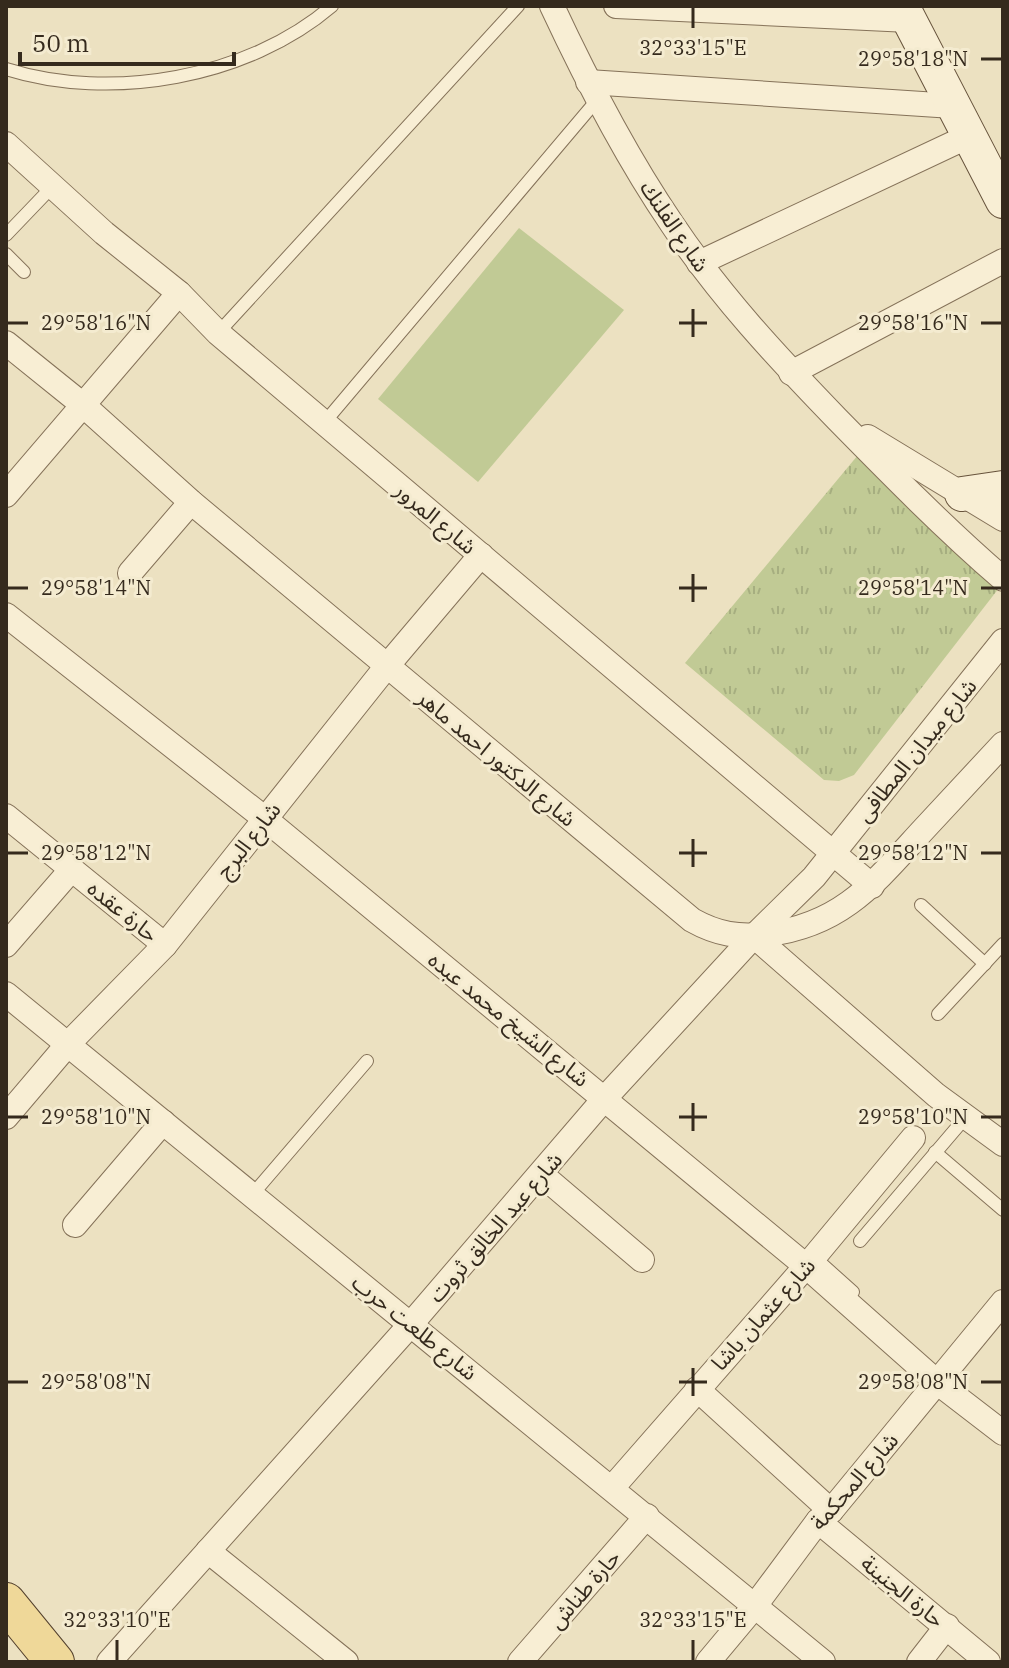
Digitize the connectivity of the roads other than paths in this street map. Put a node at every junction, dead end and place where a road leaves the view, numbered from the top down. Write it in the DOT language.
graph roads {
  1 [pos="332,6"];
  2 [pos="518,6"];
  3 [pos="552,6"];
  4 [pos="616,6"];
  5 [pos="905,13"];
  6 [pos="6,69"];
  7 [pos="592,91"];
  8 [pos="953,106"];
  9 [pos="969,136"];
  10 [pos="6,144"];
  11 [pos="51,188"];
  12 [pos="1003,201"];
  13 [pos="6,235"];
  14 [pos="6,254"];
  15 [pos="1003,261"];
  16 [pos="699,263"];
  17 [pos="24,272"];
  18 [pos="179,293"];
  19 [pos="218,333"];
  20 [pos="6,343"];
  21 [pos="791,373"];
  22 [pos="83,405"];
  23 [pos="837,419"];
  24 [pos="324,423"];
  25 [pos="1003,488"];
  26 [pos="962,494"];
  27 [pos="6,495"];
  28 [pos="191,502"];
  29 [pos="1003,519"];
  30 [pos="481,555"];
  31 [pos="130,573"];
  32 [pos="1003,579"];
  33 [pos="6,615"];
  34 [pos="1003,641"];
  35 [pos="387,666"];
  36 [pos="1003,744"];
  37 [pos="6,816"];
  38 [pos="264,818"];
  39 [pos="833,855"];
  40 [pos="71,870"];
  41 [pos="872,886"];
  42 [pos="921,905"];
  43 [pos="754,936"];
  44 [pos="1003,944"];
  45 [pos="6,945"];
  46 [pos="165,945"];
  47 [pos="985,964"];
  48 [pos="6,994"];
  49 [pos="938,1014"];
  50 [pos="68,1044"];
  51 [pos="367,1061"];
  52 [pos="605,1098"];
  53 [pos="6,1117"];
  54 [pos="965,1118"];
  55 [pos="163,1122"];
  56 [pos="913,1138"];
  57 [pos="1003,1144"];
  58 [pos="935,1152"];
  59 [pos="542,1175"];
  60 [pos="252,1195"];
  61 [pos="1003,1210"];
  62 [pos="75,1225"];
  63 [pos="860,1241"];
  64 [pos="642,1260"];
  65 [pos="810,1261"];
  66 [pos="1003,1302"];
  67 [pos="411,1324"];
  68 [pos="940,1380"];
  69 [pos="697,1389"];
  70 [pos="1003,1433"];
  71 [pos="612,1488"];
  72 [pos="647,1516"];
  73 [pos="824,1516"];
  74 [pos="208,1551"];
  75 [pos="6,1602"];
  76 [pos="754,1607"];
  77 [pos="947,1626"];
  78 [pos="55,1662"];
  79 [pos="109,1662"];
  80 [pos="346,1662"];
  81 [pos="520,1662"];
  82 [pos="708,1662"];
  83 [pos="823,1662"];
  84 [pos="919,1662"];
  85 [pos="988,1662"];
  1 -- 6 [label="lane"];
  2 -- 19 [label="lane"];
  3 -- 7 [label="street, شارع الفلنك"];
  4 -- 5 [label="street"];
  5 -- 8 [label="street"];
  7 -- 8 [label="street"];
  7 -- 16 [label="street, شارع الفلنك"];
  7 -- 24 [label="lane"];
  8 -- 9 [label="street"];
  9 -- 12 [label="street"];
  9 -- 16 [label="street"];
  10 -- 11 [label="street, شارع المرور"];
  11 -- 13 [label="lane"];
  11 -- 18 [label="street, شارع المرور"];
  14 -- 17 [label="lane"];
  15 -- 21 [label="street"];
  16 -- 21 [label="street, شارع الفلنك"];
  18 -- 19 [label="street, شارع المرور"];
  18 -- 22 [label="street"];
  19 -- 24 [label="street, شارع المرور"];
  20 -- 22 [label="street, شارع الدكتور احمد ماهر"];
  21 -- 23 [label="street, شارع الفلنك"];
  22 -- 27 [label="street"];
  22 -- 28 [label="street, شارع الدكتور احمد ماهر"];
  23 -- 26 [label="street, شارع الفلنك"];
  23 -- 32 [label="street, شارع الفلنك"];
  24 -- 30 [label="street, شارع المرور"];
  25 -- 26 [label="street"];
  26 -- 29 [label="street, شارع الفلنك"];
  28 -- 31 [label="street"];
  28 -- 35 [label="street, شارع الدكتور احمد ماهر"];
  30 -- 35 [label="street, شارع البرج"];
  30 -- 39 [label="street, شارع المرور"];
  33 -- 38 [label="street, شارع الشيخ محمد عبده"];
  34 -- 39 [label="street, شارع ميدان المطافى"];
  35 -- 38 [label="street, شارع البرج"];
  35 -- 43 [label="street, شارع الدكتور احمد ماهر"];
  36 -- 41 [label="street"];
  37 -- 40 [label="street, حارة عقده"];
  38 -- 46 [label="street, شارع البرج"];
  38 -- 52 [label="street, شارع الشيخ محمد عبده"];
  39 -- 41 [label="street, شارع المرور"];
  39 -- 43 [label="street, شارع ميدان المطافى"];
  40 -- 45 [label="street"];
  40 -- 46 [label="street, حارة عقده"];
  41 -- 43 [label="street"];
  42 -- 47 [label="lane"];
  43 -- 52 [label="street, شارع عبد الخالق ثروت"];
  43 -- 54 [label="street"];
  44 -- 47 [label="lane"];
  46 -- 50 [label="street, شارع البرج"];
  47 -- 49 [label="lane"];
  48 -- 50 [label="street, شارع طلعت حرب"];
  50 -- 53 [label="street, شارع البرج"];
  50 -- 55 [label="street, شارع طلعت حرب"];
  51 -- 60 [label="lane"];
  52 -- 59 [label="street, شارع عبد الخالق ثروت"];
  52 -- 65 [label="street, شارع الشيخ محمد عبده"];
  54 -- 57 [label="street"];
  54 -- 58 [label="lane"];
  55 -- 60 [label="street, شارع طلعت حرب"];
  55 -- 62 [label="street"];
  56 -- 65 [label="street, شارع عثمان باشا"];
  58 -- 61 [label="lane"];
  58 -- 63 [label="lane"];
  59 -- 64 [label="street"];
  59 -- 67 [label="street, شارع عبد الخالق ثروت"];
  60 -- 67 [label="street, شارع طلعت حرب"];
  65 -- 68 [label="street, شارع الشيخ محمد عبده"];
  65 -- 69 [label="street, شارع عثمان باشا"];
  66 -- 68 [label="street, شارع المحكمة"];
  67 -- 71 [label="street, شارع طلعت حرب"];
  67 -- 74 [label="street, شارع عبد الخالق ثروت"];
  68 -- 70 [label="street, شارع الشيخ محمد عبده"];
  68 -- 73 [label="street, شارع المحكمة"];
  69 -- 71 [label="street, شارع عثمان باشا"];
  69 -- 73 [label="street, حارة الجنينة"];
  71 -- 72 [label="street, شارع طلعت حرب"];
  72 -- 76 [label="street, شارع طلعت حرب"];
  72 -- 81 [label="street, حارة طناش"];
  73 -- 76 [label="street, شارع المحكمة"];
  73 -- 77 [label="street, حارة الجنينة"];
  74 -- 79 [label="street, شارع عبد الخالق ثروت"];
  74 -- 80 [label="street"];
  75 -- 78 [label="main road"];
  76 -- 82 [label="street, شارع المحكمة"];
  76 -- 83 [label="street, شارع طلعت حرب"];
  77 -- 84 [label="street"];
  77 -- 85 [label="street, حارة الجنينة"];
}
